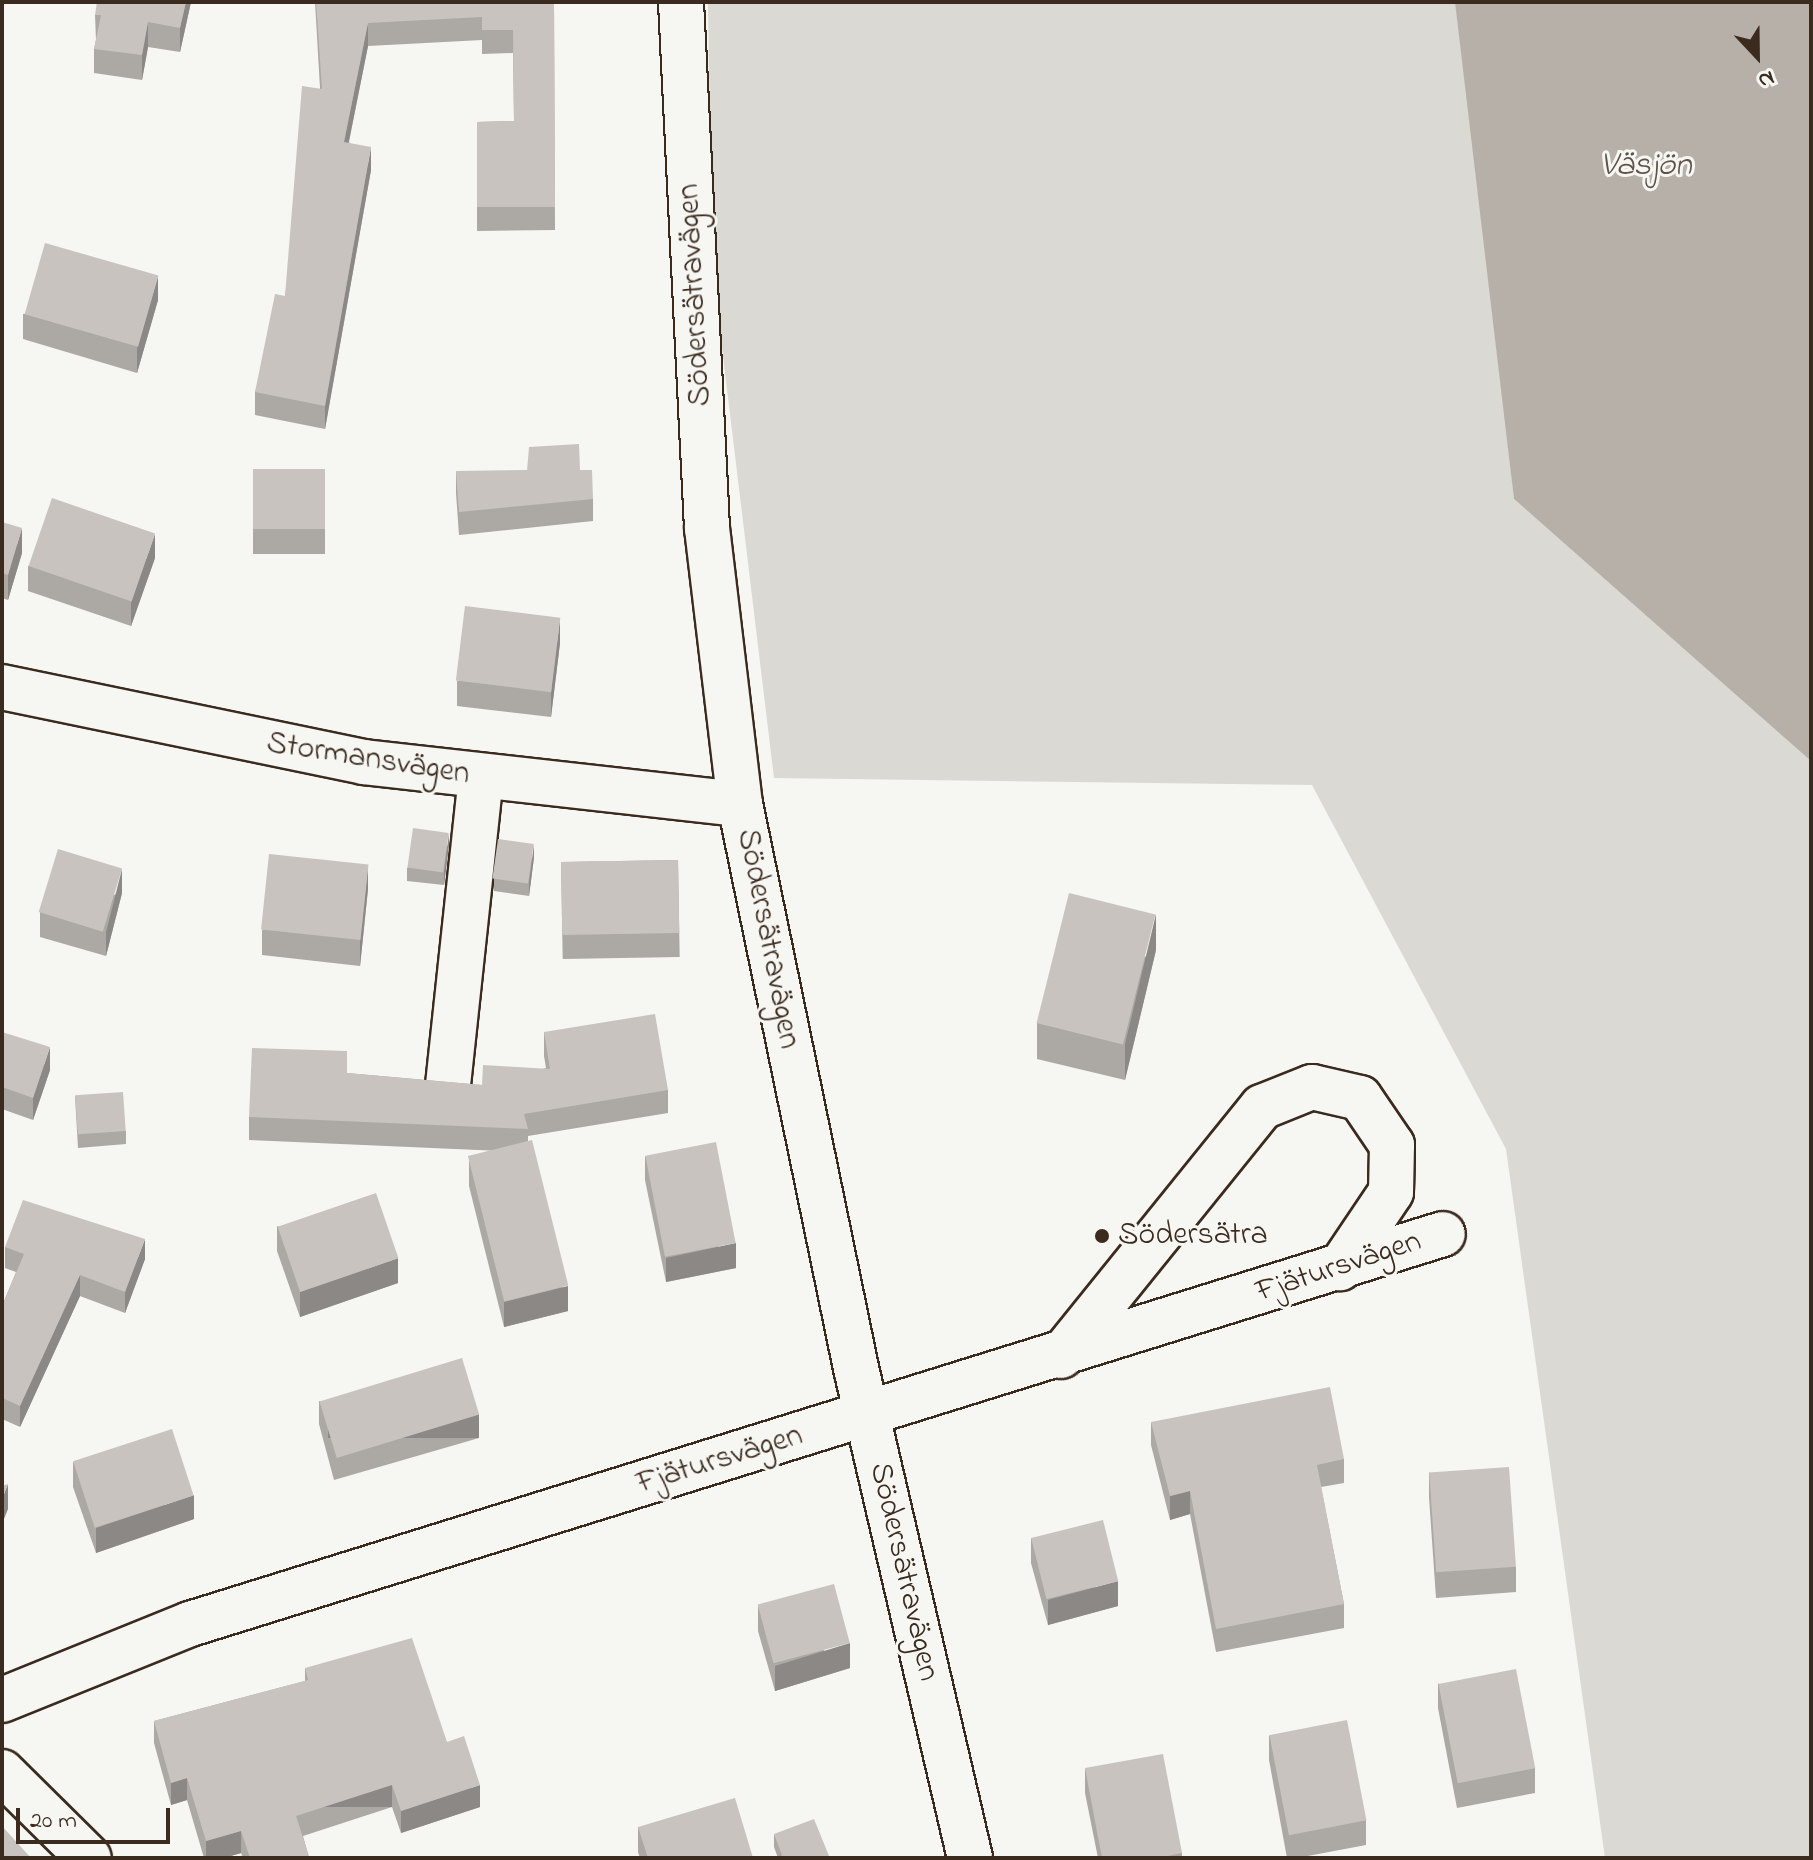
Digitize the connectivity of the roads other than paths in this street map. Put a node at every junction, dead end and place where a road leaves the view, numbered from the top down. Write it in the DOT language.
graph roads {
  1 [pos="681,2"];
  2 [pos="2,687"];
  3 [pos="481,777"];
  4 [pos="740,804"];
  5 [pos="448,1085"];
  6 [pos="1443,1234"];
  7 [pos="1340,1268"];
  8 [pos="1061,1356"];
  9 [pos="867,1416"];
  10 [pos="2,1700"];
  11 [pos="2,1772"];
  12 [pos="89,1858"];
  13 [pos="970,1858"];
  1 -- 4 [label="street, Södersätravägen"];
  2 -- 3 [label="street, Stormansvägen"];
  3 -- 4 [label="street, Stormansvägen"];
  3 -- 5 [label="street"];
  4 -- 9 [label="street, Södersätravägen"];
  6 -- 7 [label="street, Fjätursvägen"];
  7 -- 8 [label="street, Fjätursvägen"];
  7 -- 8 [label="street"];
  8 -- 9 [label="street, Fjätursvägen"];
  9 -- 10 [label="street, Fjätursvägen"];
  9 -- 13 [label="street, Södersätravägen"];
  11 -- 12 [label="street"];
}
